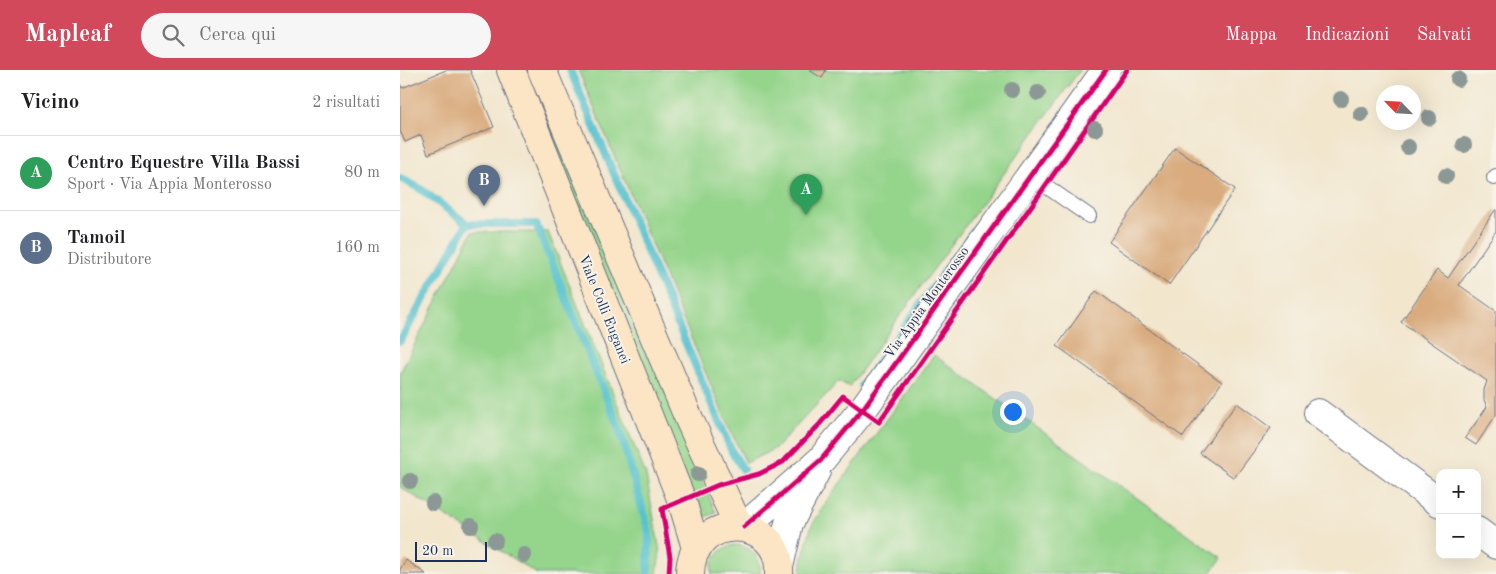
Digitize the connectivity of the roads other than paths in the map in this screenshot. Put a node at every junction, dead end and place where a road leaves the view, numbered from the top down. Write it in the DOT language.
graph roads {
  1 [pos="511,70"];
  2 [pos="542,70"];
  3 [pos="1106,70"];
  4 [pos="1030,176"];
  5 [pos="1089,216"];
  6 [pos="1318,413"];
  7 [pos="821,460"];
  8 [pos="1436,500"];
  9 [pos="741,527"];
  10 [pos="1481,534"];
  11 [pos="1496,545"];
  12 [pos="693,561"];
  13 [pos="779,571"];
  1 -- 12 [label="main road, Viale Colli Euganei"];
  2 -- 9 [label="main road"];
  3 -- 4 [label="street, Via Appia Monterosso"];
  4 -- 5 [label="lane"];
  4 -- 7 [label="street, Via Appia Monterosso"];
  6 -- 8 [label="street"];
  7 -- 9 [label="street, Via Appia Monterosso"];
  7 -- 13 [label="street, Via Appia Monterosso"];
  9 -- 12 [label="main road, Viale Colli Euganei"];
  9 -- 13 [label="main road"];
  10 -- 11 [label="street"];
}
